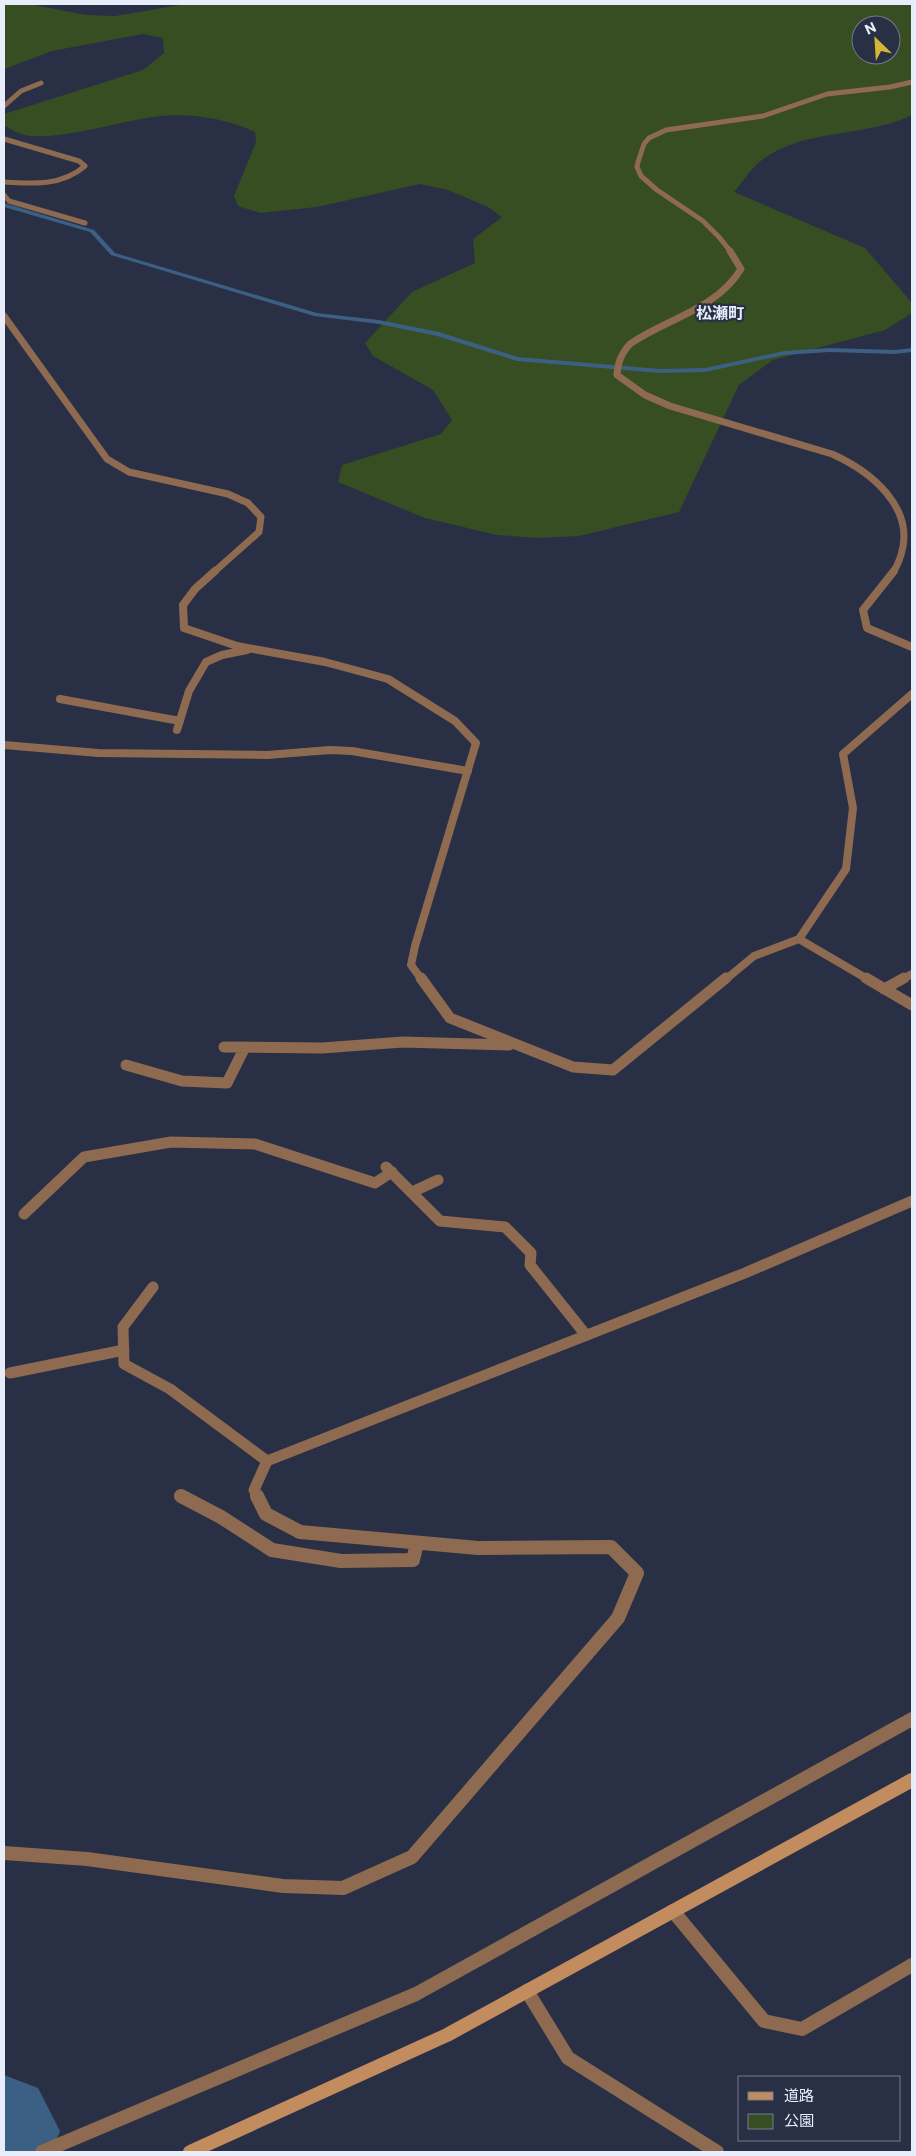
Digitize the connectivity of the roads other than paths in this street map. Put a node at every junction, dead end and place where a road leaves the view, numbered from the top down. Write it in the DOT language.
graph roads {
  1 [pos="912,82"];
  2 [pos="41,83"];
  3 [pos="4,106"];
  4 [pos="4,139"];
  5 [pos="4,144"];
  6 [pos="35,148"];
  7 [pos="4,182"];
  8 [pos="4,195"];
  9 [pos="85,223"];
  10 [pos="4,316"];
  11 [pos="912,648"];
  12 [pos="253,649"];
  13 [pos="912,694"];
  14 [pos="60,699"];
  15 [pos="180,721"];
  16 [pos="177,730"];
  17 [pos="4,745"];
  18 [pos="468,771"];
  19 [pos="799,938"];
  20 [pos="912,974"];
  21 [pos="884,989"];
  22 [pos="912,1006"];
  23 [pos="518,1045"];
  24 [pos="224,1046"];
  25 [pos="245,1047"];
  26 [pos="126,1065"];
  27 [pos="438,1180"];
  28 [pos="412,1192"];
  29 [pos="912,1200"];
  30 [pos="24,1214"];
  31 [pos="152,1287"];
  32 [pos="586,1335"];
  33 [pos="124,1350"];
  34 [pos="10,1373"];
  35 [pos="267,1461"];
  36 [pos="180,1496"];
  37 [pos="417,1543"];
  38 [pos="912,1719"];
  39 [pos="912,1780"];
  40 [pos="4,1853"];
  41 [pos="673,1911"];
  42 [pos="912,1965"];
  43 [pos="527,1991"];
  44 [pos="42,2152"];
  45 [pos="190,2152"];
  46 [pos="718,2152"];
  1 -- 11 [label="street"];
  2 -- 3 [label="street"];
  4 -- 6 [label="street"];
  5 -- 6 [label="street"];
  6 -- 7 [label="street"];
  8 -- 9 [label="street"];
  10 -- 12 [label="street"];
  12 -- 15 [label="street"];
  12 -- 18 [label="street"];
  13 -- 19 [label="street"];
  14 -- 15 [label="street"];
  15 -- 16 [label="street"];
  17 -- 18 [label="street"];
  18 -- 23 [label="street"];
  19 -- 21 [label="street"];
  19 -- 23 [label="street"];
  20 -- 21 [label="street"];
  21 -- 22 [label="street"];
  23 -- 25 [label="street"];
  24 -- 25 [label="street"];
  25 -- 26 [label="street"];
  27 -- 28 [label="street"];
  28 -- 30 [label="street"];
  28 -- 32 [label="street"];
  29 -- 32 [label="street"];
  31 -- 33 [label="street"];
  32 -- 35 [label="street"];
  33 -- 34 [label="street"];
  33 -- 35 [label="street"];
  35 -- 37 [label="street"];
  36 -- 37 [label="street"];
  37 -- 40 [label="street"];
  38 -- 44 [label="street"];
  39 -- 41 [label="street"];
  41 -- 42 [label="street"];
  41 -- 43 [label="street"];
  43 -- 45 [label="street"];
  43 -- 46 [label="street"];
}
